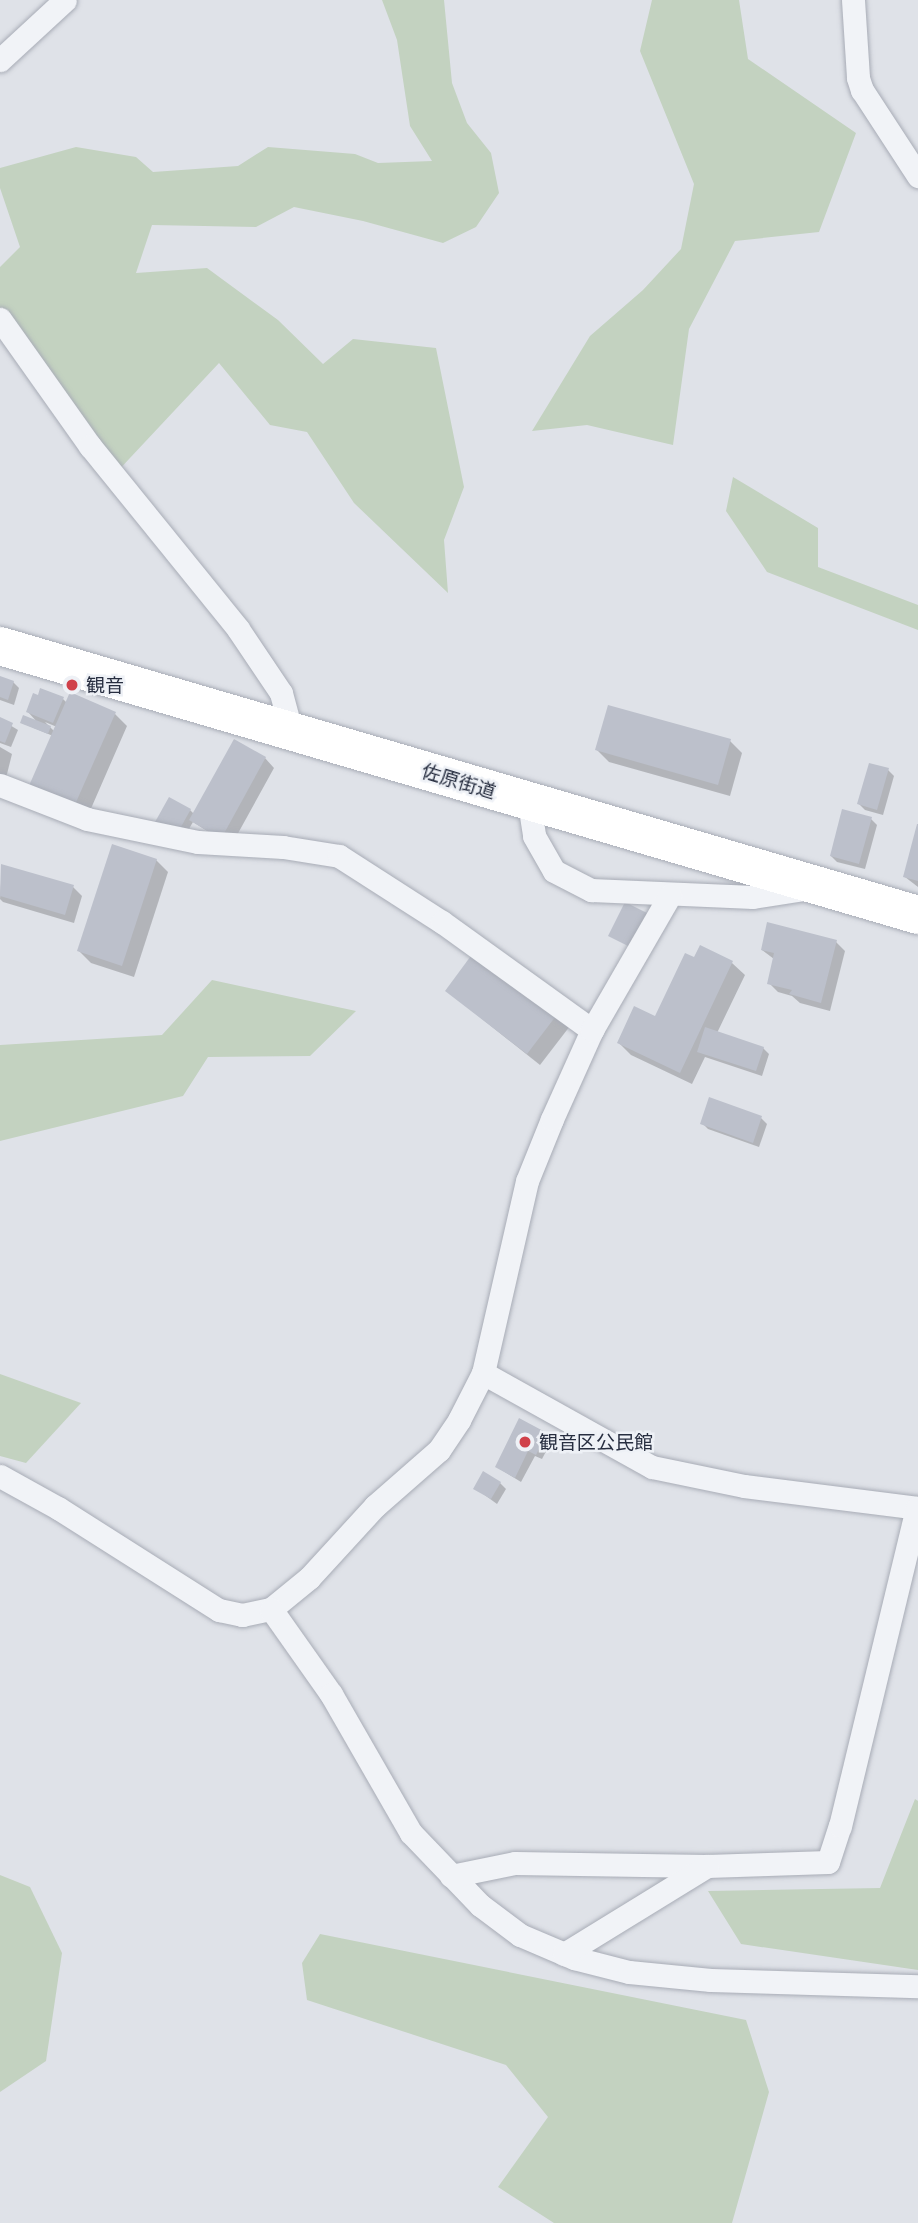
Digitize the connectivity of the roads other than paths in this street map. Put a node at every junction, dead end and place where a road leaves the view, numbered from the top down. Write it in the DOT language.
graph roads {
  1 [pos="65,0"];
  2 [pos="853,0"];
  3 [pos="0,60"];
  4 [pos="918,176"];
  5 [pos="0,320"];
  6 [pos="0,646"];
  7 [pos="291,731"];
  8 [pos="0,785"];
  9 [pos="529,803"];
  10 [pos="817,886"];
  11 [pos="670,895"];
  12 [pos="918,915"];
  13 [pos="592,1030"];
  14 [pos="483,1373"];
  15 [pos="0,1476"];
  16 [pos="918,1508"];
  17 [pos="271,1609"];
  18 [pos="707,1866"];
  19 [pos="451,1876"];
  20 [pos="564,1954"];
  21 [pos="918,1986"];
  1 -- 3 [label="street"];
  2 -- 4 [label="street"];
  5 -- 7 [label="street"];
  6 -- 7 [label="highway, 佐原街道"];
  7 -- 9 [label="highway, 佐原街道"];
  8 -- 13 [label="street"];
  9 -- 10 [label="highway, 佐原街道"];
  9 -- 11 [label="street"];
  10 -- 11 [label="street"];
  10 -- 12 [label="highway, 佐原街道"];
  11 -- 13 [label="street"];
  13 -- 14 [label="street"];
  14 -- 16 [label="street"];
  14 -- 17 [label="street"];
  15 -- 17 [label="street"];
  16 -- 18 [label="street"];
  17 -- 19 [label="street"];
  18 -- 19 [label="street"];
  18 -- 20 [label="street"];
  19 -- 20 [label="street"];
  20 -- 21 [label="street"];
}
